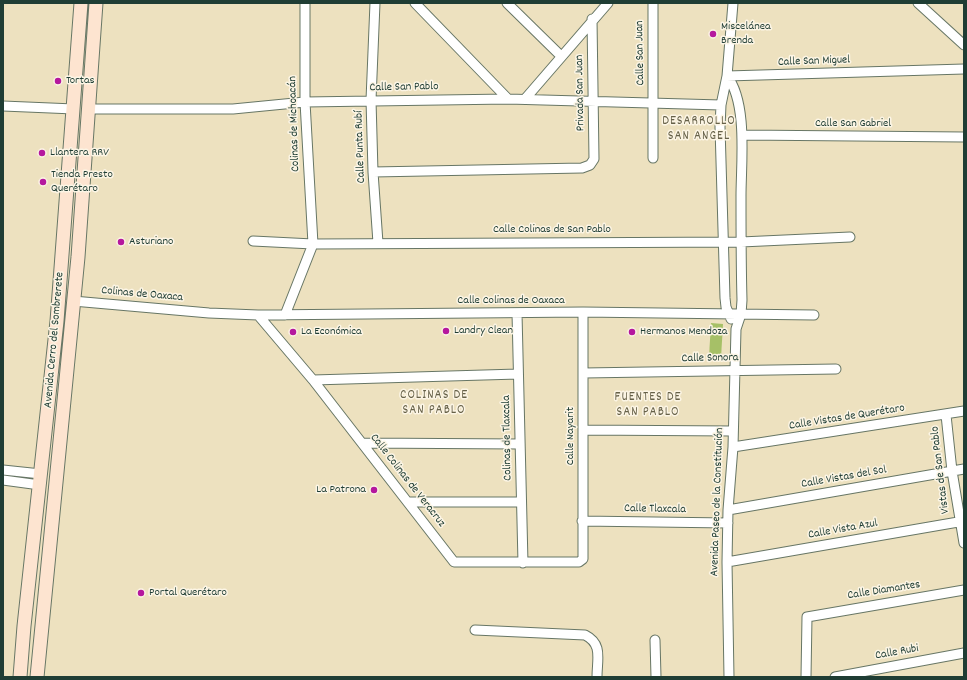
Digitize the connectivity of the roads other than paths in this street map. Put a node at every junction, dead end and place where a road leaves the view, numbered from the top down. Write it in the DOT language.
graph roads {
  1 [pos="81,3"];
  2 [pos="96,3"];
  3 [pos="306,3"];
  4 [pos="375,3"];
  5 [pos="415,3"];
  6 [pos="507,3"];
  7 [pos="652,3"];
  8 [pos="733,3"];
  9 [pos="918,3"];
  10 [pos="604,4"];
  11 [pos="592,19"];
  12 [pos="964,45"];
  13 [pos="561,56"];
  14 [pos="964,69"];
  15 [pos="727,76"];
  16 [pos="508,99"];
  17 [pos="525,99"];
  18 [pos="371,100"];
  19 [pos="305,102"];
  20 [pos="594,102"];
  21 [pos="654,102"];
  22 [pos="721,105"];
  23 [pos="3,106"];
  24 [pos="74,109"];
  25 [pos="88,109"];
  26 [pos="742,135"];
  27 [pos="964,137"];
  28 [pos="653,158"];
  29 [pos="373,172"];
  30 [pos="850,237"];
  31 [pos="253,241"];
  32 [pos="722,241"];
  33 [pos="741,242"];
  34 [pos="378,243"];
  35 [pos="313,244"];
  36 [pos="73,301"];
  37 [pos="583,312"];
  38 [pos="209,313"];
  39 [pos="517,313"];
  40 [pos="741,314"];
  41 [pos="258,315"];
  42 [pos="285,315"];
  43 [pos="729,315"];
  44 [pos="814,315"];
  45 [pos="736,329"];
  46 [pos="836,369"];
  47 [pos="734,371"];
  48 [pos="584,373"];
  49 [pos="518,374"];
  50 [pos="313,380"];
  51 [pos="964,411"];
  52 [pos="946,414"];
  53 [pos="583,430"];
  54 [pos="733,431"];
  55 [pos="362,443"];
  56 [pos="520,444"];
  57 [pos="733,447"];
  58 [pos="964,469"];
  59 [pos="3,470"];
  60 [pos="952,471"];
  61 [pos="41,479"];
  62 [pos="3,480"];
  63 [pos="408,502"];
  64 [pos="521,502"];
  65 [pos="728,510"];
  66 [pos="582,521"];
  67 [pos="962,522"];
  68 [pos="728,523"];
  69 [pos="964,543"];
  70 [pos="583,559"];
  71 [pos="727,562"];
  72 [pos="523,563"];
  73 [pos="964,590"];
  74 [pos="475,630"];
  75 [pos="655,640"];
  76 [pos="964,653"];
  77 [pos="20,677"];
  78 [pos="37,677"];
  79 [pos="597,677"];
  80 [pos="656,677"];
  81 [pos="729,677"];
  82 [pos="806,677"];
  83 [pos="835,677"];
  1 -- 24 [label="main road, Avenida Cerro del Sombrerete"];
  2 -- 25 [label="main road, Avenida Cerro del Sombrerete"];
  3 -- 19 [label="street, Colinas de Michoacán"];
  4 -- 18 [label="street, Calle Punta Rubí"];
  5 -- 16 [label="street"];
  6 -- 13 [label="street"];
  7 -- 21 [label="street, Calle San Juan"];
  8 -- 15 [label="street, Avenida Paseo de la Constitución"];
  9 -- 12 [label="street"];
  10 -- 11 [label="street"];
  11 -- 13 [label="street"];
  11 -- 20 [label="street, Privada San Juan"];
  13 -- 17 [label="street"];
  14 -- 15 [label="street, Calle San Miguel"];
  15 -- 22 [label="street, Avenida Paseo de la Constitución"];
  15 -- 26 [label="street"];
  16 -- 17 [label="street, Calle San Pablo"];
  16 -- 18 [label="street, Calle San Pablo"];
  17 -- 20 [label="street, Calle San Pablo"];
  18 -- 19 [label="street, Calle San Pablo"];
  18 -- 29 [label="street, Calle Punta Rubí"];
  19 -- 25 [label="street, Calle San Pablo"];
  19 -- 35 [label="street, Colinas de Michoacán"];
  20 -- 21 [label="street, Calle San Pablo"];
  20 -- 29 [label="street, Privada San Juan"];
  21 -- 22 [label="street, Calle San Pablo"];
  21 -- 28 [label="street"];
  22 -- 32 [label="street, Avenida Paseo de la Constitución"];
  23 -- 24 [label="street"];
  24 -- 61 [label="main road, Avenida Cerro del Sombrerete"];
  25 -- 36 [label="main road, Avenida Cerro del Sombrerete"];
  26 -- 27 [label="street, Calle San Gabriel"];
  26 -- 33 [label="street, Avenida Paseo de la Constitución"];
  29 -- 34 [label="street, Calle Punta Rubí"];
  30 -- 33 [label="street, Calle Colinas de San Pablo"];
  31 -- 35 [label="street, Calle Colinas de San Pablo"];
  32 -- 33 [label="street, Calle Colinas de San Pablo"];
  32 -- 34 [label="street, Calle Colinas de San Pablo"];
  32 -- 43 [label="street, Avenida Paseo de la Constitución"];
  33 -- 40 [label="street, Avenida Paseo de la Constitución"];
  34 -- 35 [label="street, Calle Colinas de San Pablo"];
  35 -- 42 [label="street"];
  36 -- 38 [label="street, Colinas de Oaxaca"];
  36 -- 78 [label="main road, Avenida Cerro del Sombrerete"];
  37 -- 39 [label="street, Calle Colinas de Oaxaca"];
  37 -- 43 [label="street, Calle Colinas de Oaxaca"];
  37 -- 48 [label="street, Calle Nayarit"];
  38 -- 41 [label="street, Calle Colinas de Oaxaca"];
  39 -- 42 [label="street, Calle Colinas de Oaxaca"];
  39 -- 49 [label="street, Colinas de Tlaxcala"];
  40 -- 43 [label="street, Calle Colinas de Oaxaca"];
  40 -- 44 [label="street, Calle Colinas de Oaxaca"];
  40 -- 45 [label="street, Avenida Paseo de la Constitución"];
  41 -- 42 [label="street, Calle Colinas de Oaxaca"];
  41 -- 50 [label="street, Calle Colinas de Veracruz"];
  43 -- 45 [label="street, Avenida Paseo de la Constitución"];
  45 -- 47 [label="street, Avenida Paseo de la Constitución"];
  46 -- 47 [label="street, Calle Sonora"];
  47 -- 48 [label="street, Calle Sonora"];
  47 -- 54 [label="street, Avenida Paseo de la Constitución"];
  48 -- 53 [label="street, Calle Nayarit"];
  49 -- 50 [label="street"];
  49 -- 56 [label="street, Colinas de Tlaxcala"];
  50 -- 55 [label="street, Calle Colinas de Veracruz"];
  51 -- 52 [label="street, Calle Vistas de Querétaro"];
  52 -- 57 [label="street, Calle Vistas de Querétaro"];
  52 -- 60 [label="street, Vistas de San Pablo"];
  53 -- 54 [label="street"];
  53 -- 66 [label="street, Calle Nayarit"];
  54 -- 57 [label="street, Avenida Paseo de la Constitución"];
  55 -- 56 [label="street"];
  55 -- 63 [label="street, Calle Colinas de Veracruz"];
  56 -- 64 [label="street, Colinas de Tlaxcala"];
  57 -- 65 [label="street, Avenida Paseo de la Constitución"];
  58 -- 60 [label="street, Calle Vistas del Sol"];
  59 -- 61 [label="street"];
  60 -- 65 [label="street, Calle Vistas del Sol"];
  60 -- 67 [label="street, Vistas de San Pablo"];
  61 -- 62 [label="street"];
  61 -- 77 [label="main road, Avenida Cerro del Sombrerete"];
  63 -- 64 [label="street"];
  63 -- 72 [label="street, Calle Colinas de Veracruz"];
  64 -- 72 [label="street, Colinas de Tlaxcala"];
  65 -- 68 [label="street, Avenida Paseo de la Constitución"];
  66 -- 68 [label="street, Calle Tlaxcala"];
  66 -- 70 [label="street, Calle Nayarit"];
  67 -- 69 [label="street, Vistas de San Pablo"];
  67 -- 71 [label="street, Calle Vista Azul"];
  68 -- 71 [label="street, Avenida Paseo de la Constitución"];
  70 -- 72 [label="street, Calle Colinas de Veracruz"];
  71 -- 81 [label="street, Avenida Paseo de la Constitución"];
  73 -- 82 [label="street, Calle Diamantes"];
  74 -- 79 [label="street"];
  75 -- 80 [label="street"];
  76 -- 83 [label="street, Calle Rubi"];
}
